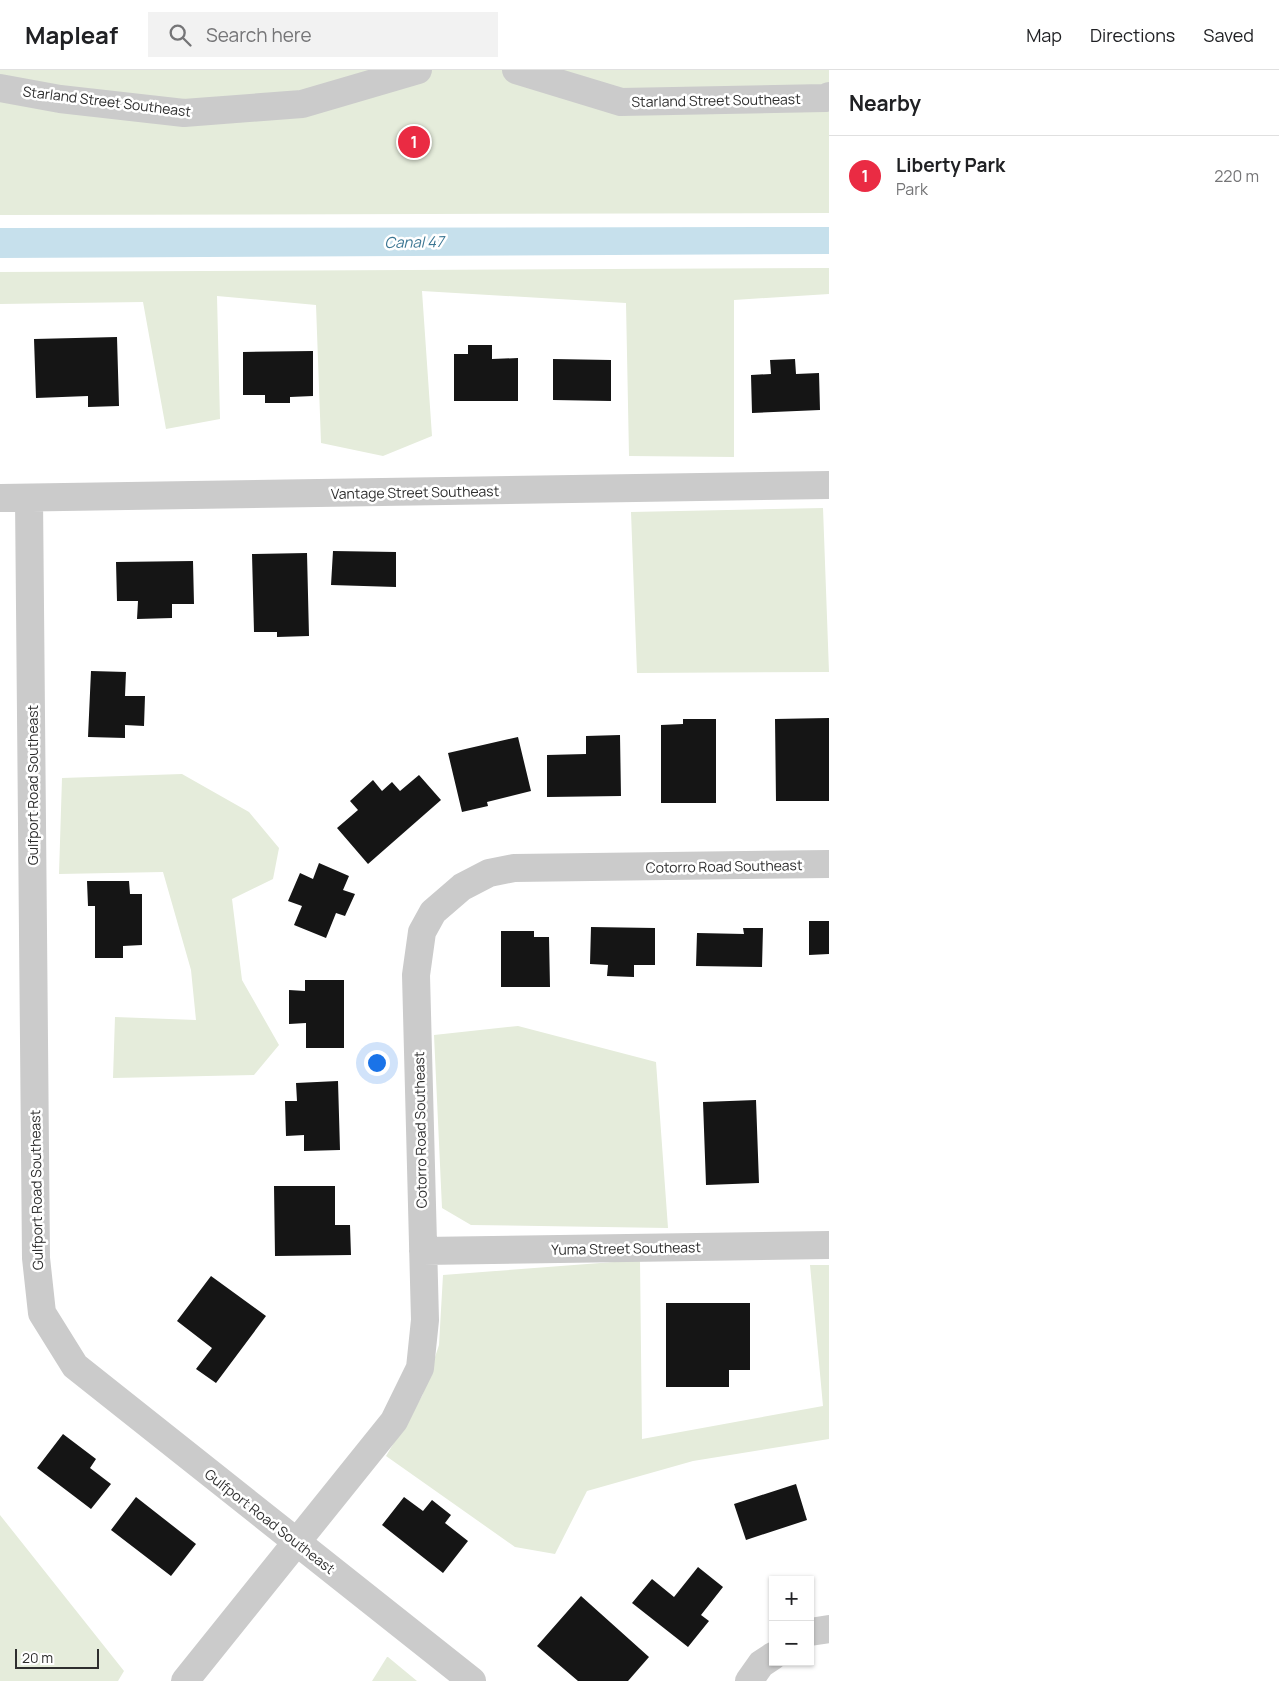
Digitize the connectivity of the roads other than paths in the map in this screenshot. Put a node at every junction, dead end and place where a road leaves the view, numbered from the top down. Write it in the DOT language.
graph roads {
  1 [pos="418,70"];
  2 [pos="516,70"];
  3 [pos="0,88"];
  4 [pos="829,96"];
  5 [pos="829,485"];
  6 [pos="0,498"];
  7 [pos="29,498"];
  8 [pos="829,864"];
  9 [pos="829,1245"];
  10 [pos="423,1251"];
  11 [pos="297,1543"];
  12 [pos="829,1629"];
  13 [pos="814,1631"];
  14 [pos="769,1659"];
  15 [pos="186,1681"];
  16 [pos="472,1681"];
  17 [pos="749,1681"];
  1 -- 3 [label="street, Starland Street Southeast"];
  2 -- 4 [label="street, Starland Street Southeast"];
  5 -- 7 [label="street, Vantage Street Southeast"];
  6 -- 7 [label="street, Vantage Street Southeast"];
  7 -- 11 [label="street, Gulfport Road Southeast"];
  8 -- 10 [label="street, Cotorro Road Southeast"];
  9 -- 10 [label="street, Yuma Street Southeast"];
  10 -- 11 [label="street, Cotorro Road Southeast"];
  11 -- 15 [label="street, Cotorro Road Southeast"];
  11 -- 16 [label="street, Gulfport Road Southeast"];
  12 -- 13 [label="street"];
  14 -- 17 [label="street"];
}
